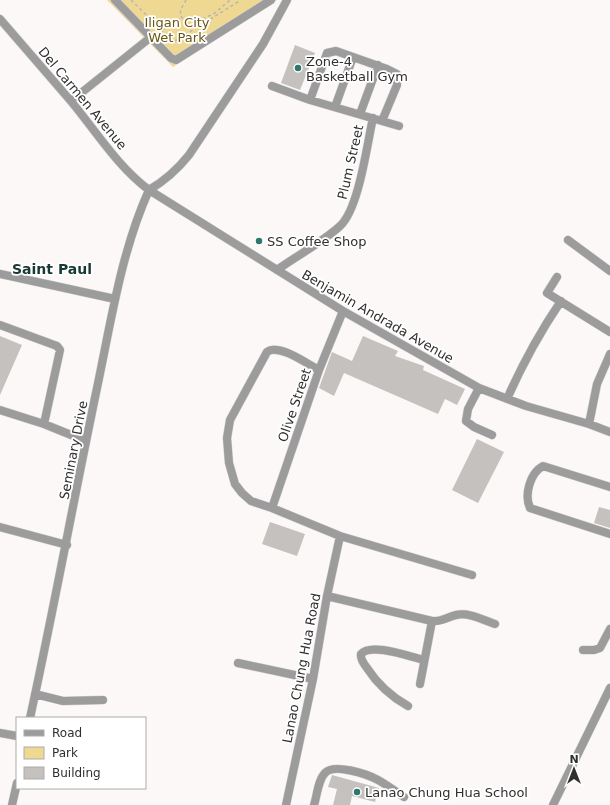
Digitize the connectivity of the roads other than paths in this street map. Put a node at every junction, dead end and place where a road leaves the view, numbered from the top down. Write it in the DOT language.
graph roads {
  1 [pos="115,0"];
  2 [pos="271,0"];
  3 [pos="287,0"];
  4 [pos="0,19"];
  5 [pos="152,37"];
  6 [pos="353,57"];
  7 [pos="378,66"];
  8 [pos="272,86"];
  9 [pos="310,100"];
  10 [pos="71,101"];
  11 [pos="335,107"];
  12 [pos="360,114"];
  13 [pos="373,118"];
  14 [pos="382,121"];
  15 [pos="399,126"];
  16 [pos="149,190"];
  17 [pos="568,240"];
  18 [pos="277,270"];
  19 [pos="610,272"];
  20 [pos="0,274"];
  21 [pos="557,277"];
  22 [pos="115,299"];
  23 [pos="561,301"];
  24 [pos="343,311"];
  25 [pos="0,326"];
  26 [pos="610,332"];
  27 [pos="610,354"];
  28 [pos="319,370"];
  29 [pos="479,388"];
  30 [pos="507,399"];
  31 [pos="0,410"];
  32 [pos="44,424"];
  33 [pos="590,424"];
  34 [pos="610,432"];
  35 [pos="492,435"];
  36 [pos="86,441"];
  37 [pos="610,487"];
  38 [pos="272,508"];
  39 [pos="0,528"];
  40 [pos="610,534"];
  41 [pos="340,536"];
  42 [pos="67,545"];
  43 [pos="472,575"];
  44 [pos="327,596"];
  45 [pos="432,621"];
  46 [pos="495,624"];
  47 [pos="610,629"];
  48 [pos="583,650"];
  49 [pos="424,660"];
  50 [pos="238,663"];
  51 [pos="313,679"];
  52 [pos="420,684"];
  53 [pos="610,688"];
  54 [pos="36,694"];
  55 [pos="103,700"];
  56 [pos="408,706"];
  57 [pos="30,717"];
  58 [pos="0,733"];
  59 [pos="16,736"];
  60 [pos="16,787"];
  61 [pos="404,797"];
  62 [pos="12,805"];
  63 [pos="286,805"];
  64 [pos="314,805"];
  65 [pos="554,805"];
  1 -- 5 [label="street"];
  2 -- 5 [label="street"];
  3 -- 16 [label="street"];
  4 -- 10 [label="street, Del Carmen Avenue"];
  5 -- 10 [label="street"];
  6 -- 7 [label="street"];
  6 -- 9 [label="street"];
  6 -- 11 [label="street"];
  7 -- 12 [label="street"];
  7 -- 14 [label="street"];
  8 -- 9 [label="street"];
  9 -- 11 [label="street"];
  10 -- 16 [label="street, Del Carmen Avenue"];
  11 -- 12 [label="street"];
  12 -- 13 [label="street"];
  13 -- 14 [label="street"];
  13 -- 18 [label="street, Plum Street"];
  14 -- 15 [label="street"];
  16 -- 18 [label="street, Benjamin Andrada Avenue"];
  16 -- 22 [label="street, Seminary Drive"];
  17 -- 19 [label="street"];
  18 -- 24 [label="street, Benjamin Andrada Avenue"];
  20 -- 22 [label="street"];
  21 -- 23 [label="street"];
  22 -- 36 [label="street, Seminary Drive"];
  23 -- 26 [label="street"];
  23 -- 30 [label="street"];
  24 -- 28 [label="street, Olive Street"];
  24 -- 29 [label="street, Benjamin Andrada Avenue"];
  25 -- 32 [label="street"];
  27 -- 33 [label="street"];
  28 -- 38 [label="street, Olive Street"];
  28 -- 38 [label="street"];
  29 -- 30 [label="street, Benjamin Andrada Avenue"];
  29 -- 35 [label="street"];
  30 -- 33 [label="street, Benjamin Andrada Avenue"];
  31 -- 32 [label="street"];
  32 -- 36 [label="street"];
  33 -- 34 [label="street, Benjamin Andrada Avenue"];
  36 -- 42 [label="street, Seminary Drive"];
  37 -- 40 [label="street"];
  38 -- 41 [label="street"];
  39 -- 42 [label="street"];
  41 -- 43 [label="street"];
  41 -- 44 [label="street, Lanao Chung Hua Road"];
  42 -- 54 [label="street, Seminary Drive"];
  44 -- 45 [label="street"];
  44 -- 51 [label="street, Lanao Chung Hua Road"];
  45 -- 46 [label="street"];
  45 -- 49 [label="street"];
  47 -- 48 [label="street"];
  49 -- 52 [label="street"];
  49 -- 56 [label="street"];
  50 -- 51 [label="street"];
  51 -- 63 [label="street, Lanao Chung Hua Road"];
  53 -- 65 [label="street"];
  54 -- 55 [label="street"];
  54 -- 57 [label="street, Seminary Drive"];
  58 -- 59 [label="street"];
  60 -- 62 [label="street"];
  61 -- 64 [label="street"];
}
